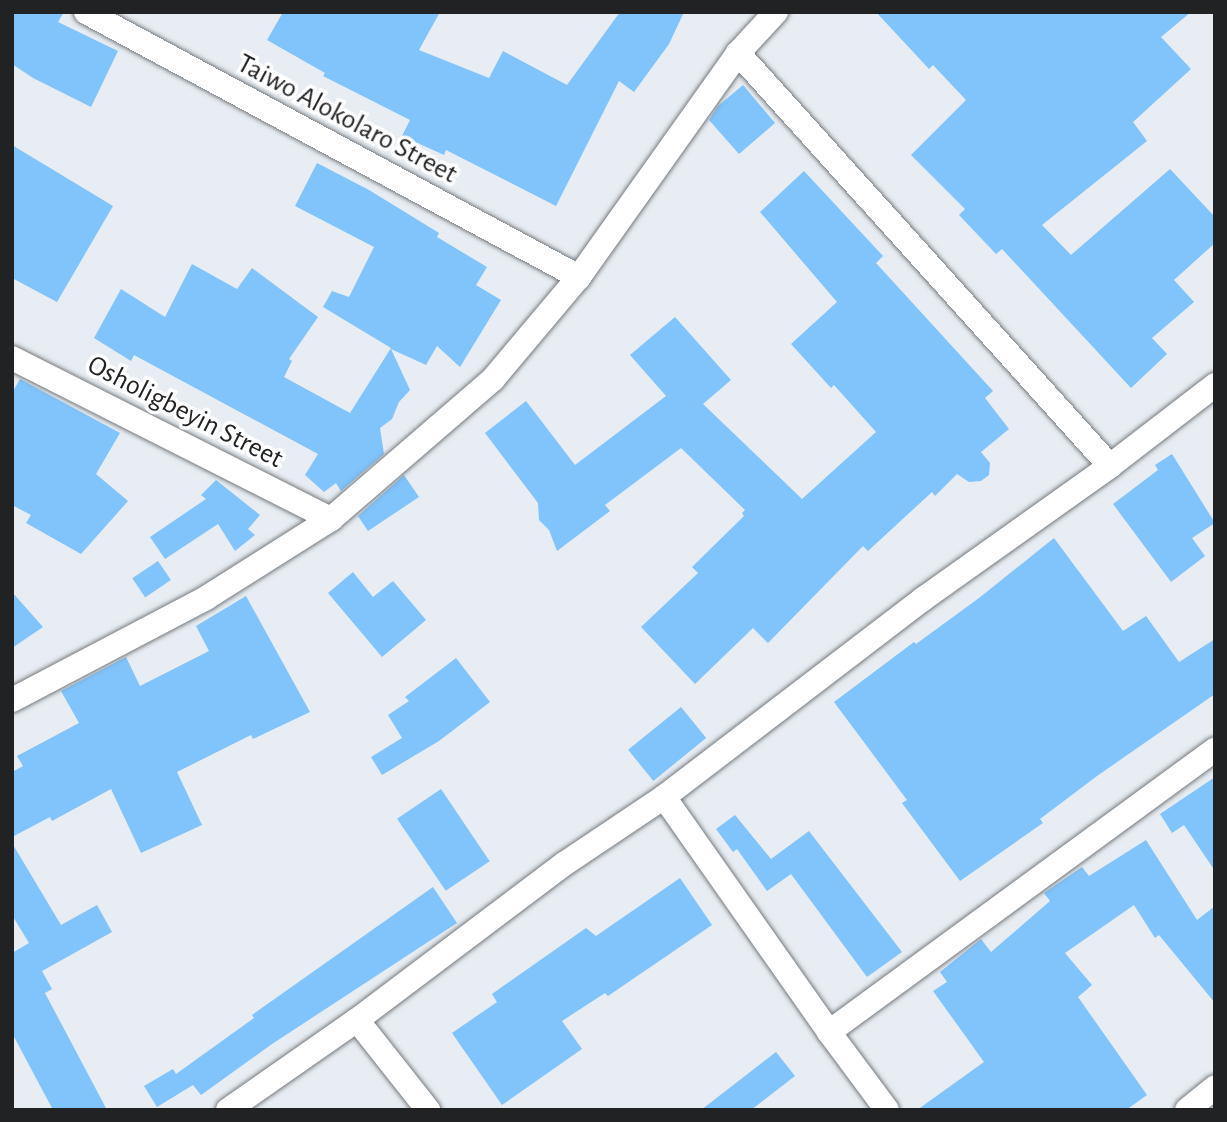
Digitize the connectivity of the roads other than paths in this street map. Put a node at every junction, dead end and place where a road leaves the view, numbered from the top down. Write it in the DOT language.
graph roads {
  1 [pos="86,12"];
  2 [pos="776,12"];
  3 [pos="738,53"];
  4 [pos="579,277"];
  5 [pos="12,358"];
  6 [pos="1215,385"];
  7 [pos="1110,466"];
  8 [pos="331,519"];
  9 [pos="12,700"];
  10 [pos="1215,750"];
  11 [pos="664,797"];
  12 [pos="357,1020"];
  13 [pos="829,1032"];
  14 [pos="1215,1087"];
  15 [pos="228,1110"];
  16 [pos="428,1110"];
  17 [pos="887,1110"];
  18 [pos="1187,1110"];
  1 -- 4 [label="street, Taiwo Alokolaro Street"];
  2 -- 3 [label="street"];
  3 -- 4 [label="street"];
  3 -- 7 [label="street"];
  4 -- 8 [label="street"];
  5 -- 8 [label="street, Osholigbeyin Street"];
  6 -- 7 [label="street"];
  7 -- 11 [label="street"];
  8 -- 9 [label="street"];
  10 -- 13 [label="street"];
  11 -- 12 [label="street"];
  11 -- 13 [label="street"];
  12 -- 15 [label="street"];
  12 -- 16 [label="street"];
  13 -- 17 [label="street"];
  14 -- 18 [label="street"];
}
